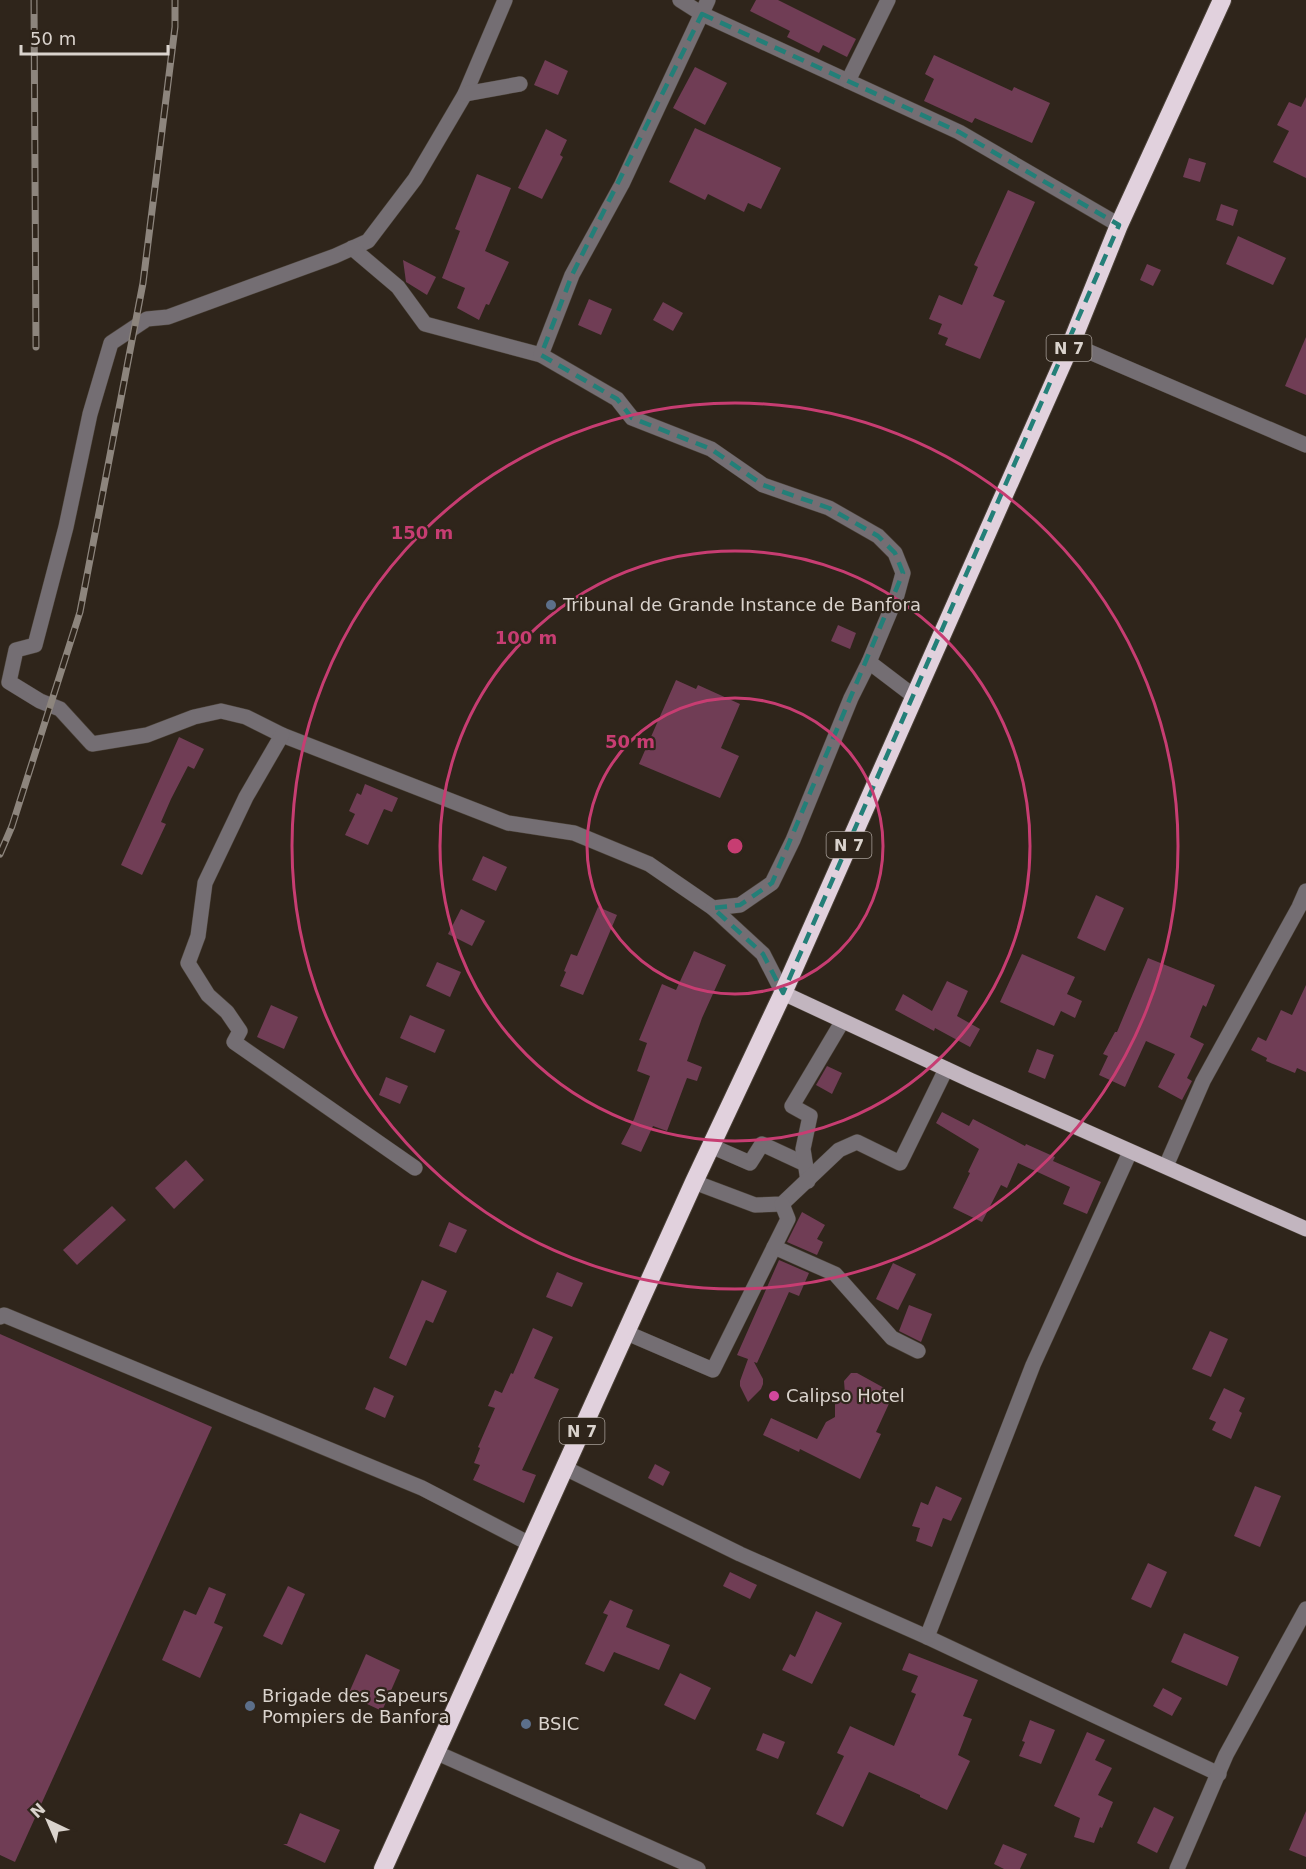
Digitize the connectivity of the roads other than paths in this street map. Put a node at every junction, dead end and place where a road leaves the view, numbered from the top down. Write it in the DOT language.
graph roads {
  1 [pos="505,0"];
  2 [pos="680,0"];
  3 [pos="888,0"];
  4 [pos="1222,0"];
  5 [pos="705,7"];
  6 [pos="848,81"];
  7 [pos="520,84"];
  8 [pos="465,94"];
  9 [pos="1119,225"];
  10 [pos="352,248"];
  11 [pos="1071,344"];
  12 [pos="541,355"];
  13 [pos="1306,445"];
  14 [pos="869,662"];
  15 [pos="915,697"];
  16 [pos="282,735"];
  17 [pos="1306,891"];
  18 [pos="713,908"];
  19 [pos="1303,909"];
  20 [pos="783,993"];
  21 [pos="842,1022"];
  22 [pos="946,1069"];
  23 [pos="711,1146"];
  24 [pos="1130,1152"];
  25 [pos="805,1164"];
  26 [pos="1166,1166"];
  27 [pos="415,1168"];
  28 [pos="808,1181"];
  29 [pos="694,1182"];
  30 [pos="782,1204"];
  31 [pos="1306,1229"];
  32 [pos="774,1247"];
  33 [pos="0,1317"];
  34 [pos="627,1333"];
  35 [pos="918,1351"];
  36 [pos="565,1468"];
  37 [pos="530,1544"];
  38 [pos="1306,1609"];
  39 [pos="927,1637"];
  40 [pos="435,1752"];
  41 [pos="1219,1774"];
  42 [pos="383,1869"];
  43 [pos="698,1869"];
  44 [pos="1177,1869"];
  1 -- 8 [label="street"];
  2 -- 5 [label="street"];
  3 -- 6 [label="street"];
  4 -- 9 [label="highway, N 7"];
  5 -- 6 [label="street"];
  5 -- 12 [label="street"];
  6 -- 9 [label="street"];
  7 -- 8 [label="street"];
  8 -- 10 [label="street"];
  9 -- 11 [label="highway, N 7"];
  10 -- 12 [label="street"];
  10 -- 16 [label="street"];
  11 -- 13 [label="street"];
  11 -- 15 [label="highway, N 7"];
  12 -- 14 [label="street"];
  14 -- 15 [label="street"];
  14 -- 18 [label="street"];
  15 -- 20 [label="highway, N 7"];
  16 -- 18 [label="street"];
  16 -- 27 [label="street"];
  17 -- 19 [label="street"];
  18 -- 20 [label="street"];
  19 -- 26 [label="street"];
  20 -- 21 [label="main road"];
  20 -- 23 [label="highway, N 7"];
  21 -- 22 [label="main road"];
  21 -- 25 [label="street"];
  22 -- 24 [label="main road"];
  22 -- 28 [label="street"];
  23 -- 25 [label="street"];
  23 -- 29 [label="highway, N 7"];
  24 -- 26 [label="main road"];
  24 -- 39 [label="street"];
  25 -- 28 [label="street"];
  26 -- 31 [label="main road"];
  28 -- 30 [label="street"];
  29 -- 30 [label="street"];
  29 -- 34 [label="highway, N 7"];
  30 -- 32 [label="street"];
  32 -- 34 [label="street"];
  32 -- 35 [label="street"];
  33 -- 37 [label="street"];
  34 -- 36 [label="highway, N 7"];
  36 -- 37 [label="highway, N 7"];
  36 -- 39 [label="street"];
  37 -- 40 [label="highway, N 7"];
  38 -- 41 [label="street"];
  39 -- 41 [label="street"];
  40 -- 42 [label="highway, N 7"];
  40 -- 43 [label="street"];
  41 -- 44 [label="street"];
}
